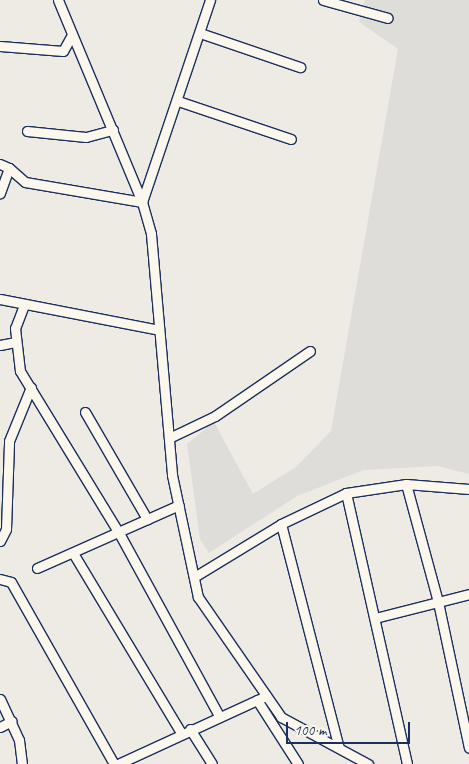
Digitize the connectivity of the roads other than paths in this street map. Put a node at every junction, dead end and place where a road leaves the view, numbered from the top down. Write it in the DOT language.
graph roads {
  1 [pos="58,0"];
  2 [pos="210,0"];
  3 [pos="323,0"];
  4 [pos="388,18"];
  5 [pos="200,33"];
  6 [pos="72,35"];
  7 [pos="0,46"];
  8 [pos="300,67"];
  9 [pos="178,101"];
  10 [pos="113,130"];
  11 [pos="27,132"];
  12 [pos="291,139"];
  13 [pos="0,164"];
  14 [pos="9,168"];
  15 [pos="0,192"];
  16 [pos="142,202"];
  17 [pos="0,299"];
  18 [pos="24,305"];
  19 [pos="159,330"];
  20 [pos="15,342"];
  21 [pos="0,345"];
  22 [pos="310,351"];
  23 [pos="31,387"];
  24 [pos="85,412"];
  25 [pos="169,438"];
  26 [pos="406,484"];
  27 [pos="469,489"];
  28 [pos="346,493"];
  29 [pos="179,505"];
  30 [pos="147,519"];
  31 [pos="281,524"];
  32 [pos="119,533"];
  33 [pos="0,541"];
  34 [pos="73,553"];
  35 [pos="37,568"];
  36 [pos="194,577"];
  37 [pos="0,579"];
  38 [pos="469,594"];
  39 [pos="438,602"];
  40 [pos="375,618"];
  41 [pos="266,696"];
  42 [pos="0,699"];
  43 [pos="257,700"];
  44 [pos="219,716"];
  45 [pos="12,721"];
  46 [pos="0,727"];
  47 [pos="190,729"];
  48 [pos="181,733"];
  49 [pos="339,748"];
  50 [pos="469,748"];
  51 [pos="22,764"];
  52 [pos="114,764"];
  53 [pos="118,764"];
  54 [pos="212,764"];
  55 [pos="298,764"];
  56 [pos="368,764"];
  57 [pos="407,764"];
  1 -- 6 [label="street"];
  2 -- 5 [label="street"];
  3 -- 4 [label="street"];
  5 -- 8 [label="street"];
  5 -- 9 [label="street"];
  6 -- 7 [label="street"];
  6 -- 10 [label="street"];
  9 -- 12 [label="street"];
  9 -- 16 [label="street"];
  10 -- 11 [label="street"];
  10 -- 16 [label="street"];
  13 -- 14 [label="street"];
  14 -- 15 [label="street"];
  14 -- 16 [label="street"];
  16 -- 19 [label="street"];
  17 -- 18 [label="street"];
  18 -- 19 [label="street"];
  18 -- 20 [label="street"];
  19 -- 25 [label="street"];
  20 -- 21 [label="street"];
  20 -- 23 [label="street"];
  22 -- 25 [label="street"];
  23 -- 32 [label="street"];
  23 -- 33 [label="street"];
  24 -- 30 [label="street"];
  25 -- 29 [label="street"];
  26 -- 27 [label="street"];
  26 -- 28 [label="street"];
  26 -- 39 [label="street"];
  28 -- 31 [label="street"];
  28 -- 40 [label="street"];
  29 -- 30 [label="street"];
  29 -- 36 [label="street"];
  30 -- 32 [label="street"];
  31 -- 36 [label="street"];
  31 -- 49 [label="street"];
  32 -- 34 [label="street"];
  32 -- 44 [label="street"];
  34 -- 35 [label="street"];
  34 -- 48 [label="street"];
  36 -- 41 [label="street"];
  37 -- 52 [label="street"];
  38 -- 39 [label="street"];
  39 -- 40 [label="street"];
  39 -- 50 [label="street"];
  40 -- 57 [label="street"];
  41 -- 43 [label="street"];
  41 -- 49 [label="street"];
  42 -- 45 [label="street"];
  43 -- 44 [label="street"];
  43 -- 55 [label="street"];
  44 -- 47 [label="street"];
  45 -- 46 [label="street"];
  45 -- 51 [label="street"];
  47 -- 48 [label="street"];
  47 -- 54 [label="street"];
  48 -- 53 [label="street"];
  49 -- 56 [label="street"];
}
